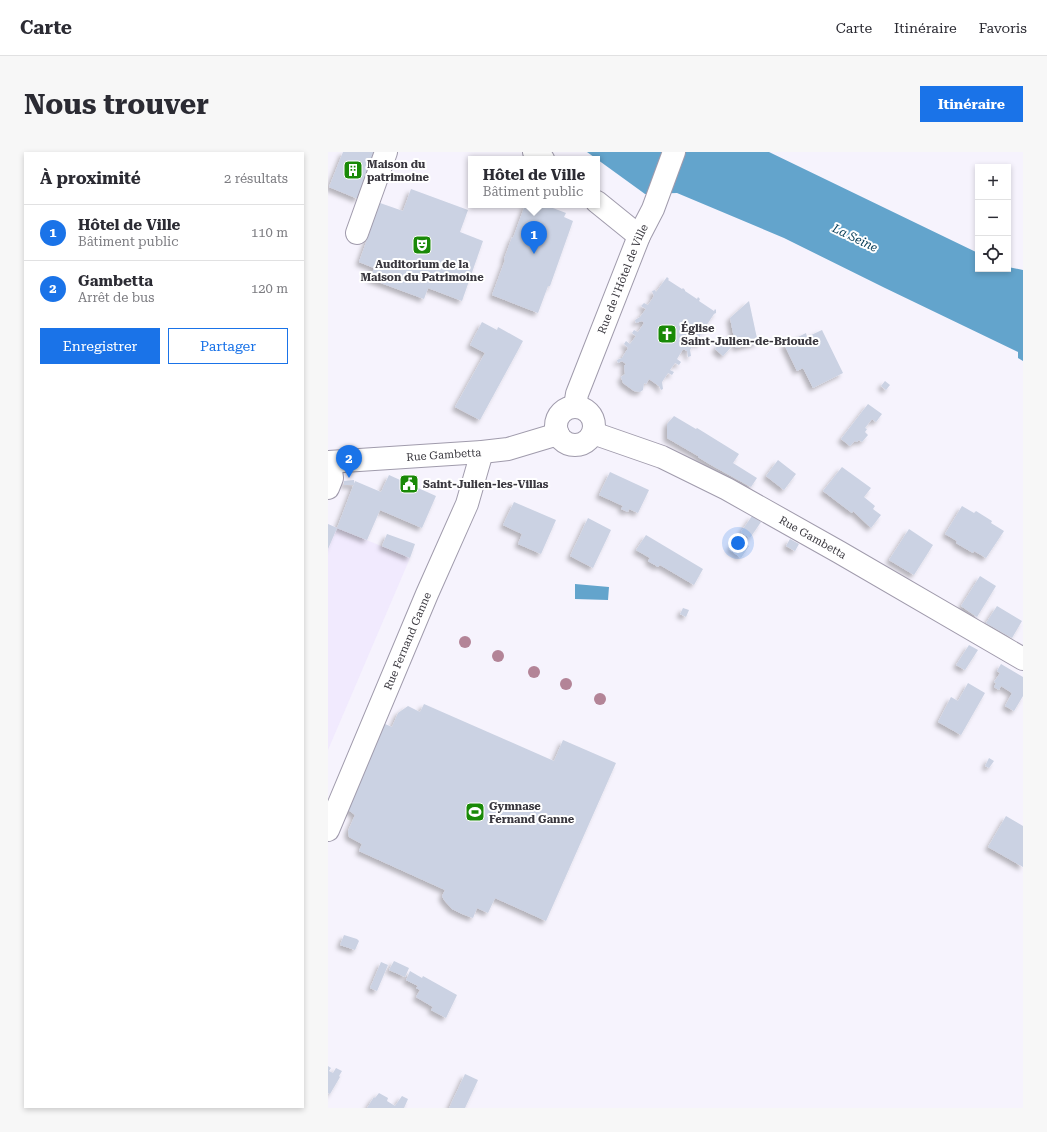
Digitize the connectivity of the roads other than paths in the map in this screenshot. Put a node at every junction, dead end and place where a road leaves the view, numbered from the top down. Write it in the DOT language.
graph roads {
  1 [pos="386,152"];
  2 [pos="674,152"];
  3 [pos="600,204"];
  4 [pos="357,233"];
  5 [pos="639,236"];
  6 [pos="575,406"];
  7 [pos="593,433"];
  8 [pos="558,434"];
  9 [pos="482,452"];
  10 [pos="329,462"];
  11 [pos="328,488"];
  12 [pos="1023,659"];
  13 [pos="328,830"];
  1 -- 4 [label="street"];
  2 -- 5 [label="street, Rue de l'Hôtel de Ville"];
  3 -- 5 [label="street"];
  5 -- 6 [label="street, Rue de l'Hôtel de Ville"];
  6 -- 7 [label="street"];
  6 -- 8 [label="street"];
  7 -- 8 [label="street"];
  7 -- 12 [label="street, Rue Gambetta"];
  8 -- 9 [label="street, Rue Gambetta"];
  9 -- 10 [label="street, Rue Gambetta"];
  9 -- 13 [label="street, Rue Fernand Ganne"];
  10 -- 11 [label="street"];
}
